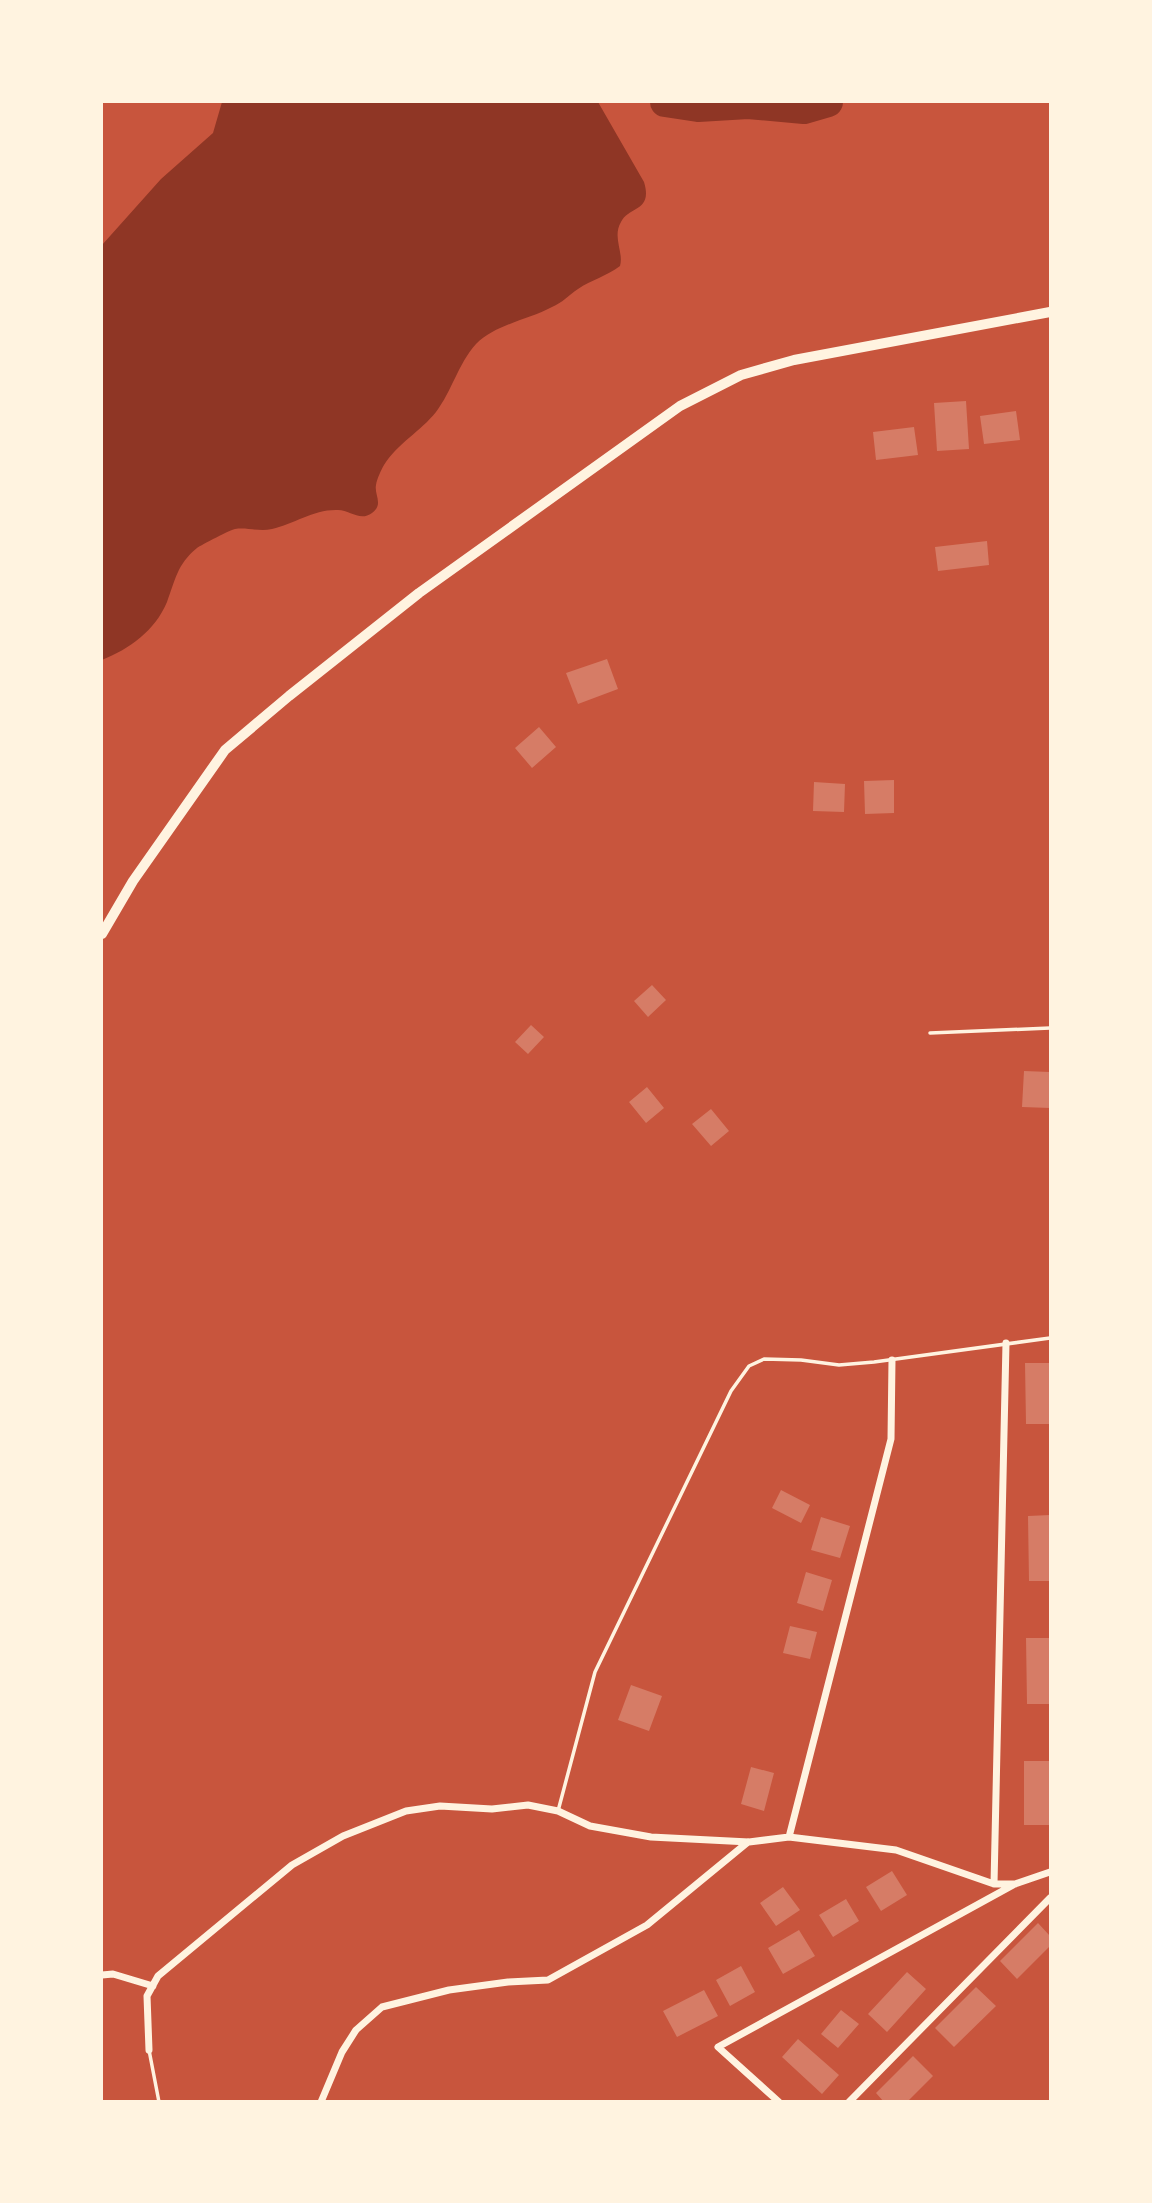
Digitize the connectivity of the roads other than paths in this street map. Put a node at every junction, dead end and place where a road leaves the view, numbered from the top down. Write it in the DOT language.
graph roads {
  1 [pos="1051,312"];
  2 [pos="102,934"];
  3 [pos="1051,1028"];
  4 [pos="930,1033"];
  5 [pos="1051,1338"];
  6 [pos="1006,1343"];
  7 [pos="892,1360"];
  8 [pos="558,1811"];
  9 [pos="789,1838"];
  10 [pos="749,1842"];
  11 [pos="1051,1872"];
  12 [pos="994,1884"];
  13 [pos="1016,1884"];
  14 [pos="1051,1898"];
  15 [pos="102,1975"];
  16 [pos="153,1986"];
  17 [pos="149,2050"];
  18 [pos="159,2102"];
  19 [pos="321,2102"];
  20 [pos="779,2102"];
  21 [pos="849,2102"];
  1 -- 2 [label="street"];
  3 -- 4 [label="lane"];
  5 -- 6 [label="lane"];
  6 -- 7 [label="lane"];
  6 -- 12 [label="street"];
  7 -- 8 [label="lane"];
  7 -- 9 [label="street"];
  8 -- 10 [label="street"];
  8 -- 16 [label="street"];
  9 -- 10 [label="street"];
  9 -- 12 [label="street"];
  10 -- 19 [label="street"];
  11 -- 13 [label="street"];
  12 -- 13 [label="street"];
  13 -- 20 [label="street"];
  14 -- 21 [label="street"];
  15 -- 16 [label="street"];
  16 -- 17 [label="street"];
  17 -- 18 [label="lane"];
}
